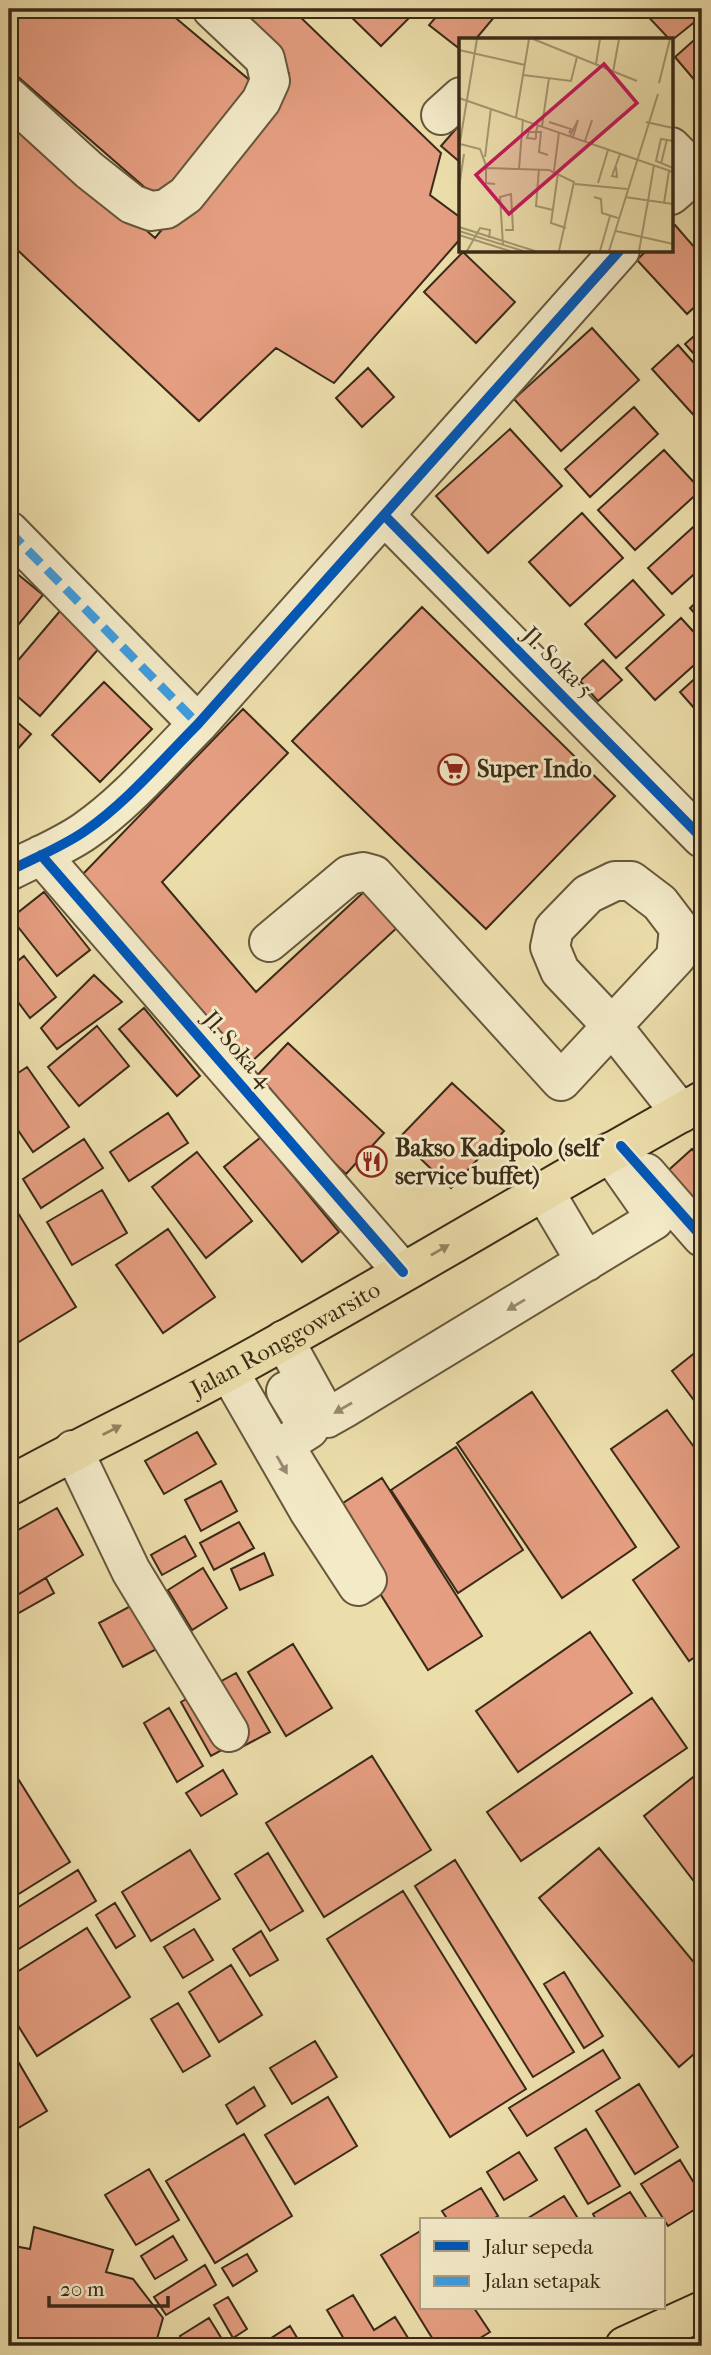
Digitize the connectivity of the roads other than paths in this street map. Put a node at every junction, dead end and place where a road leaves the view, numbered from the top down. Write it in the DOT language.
graph roads {
  1 [pos="212,9"];
  2 [pos="9,97"];
  3 [pos="672,148"];
  4 [pos="702,179"];
  5 [pos="672,194"];
  6 [pos="618,252"];
  7 [pos="384,515"];
  8 [pos="9,531"];
  9 [pos="198,724"];
  10 [pos="702,838"];
  11 [pos="25,863"];
  12 [pos="269,942"];
  13 [pos="692,1107"];
  14 [pos="615,1149"];
  15 [pos="550,1188"];
  16 [pos="702,1237"];
  17 [pos="592,1259"];
  18 [pos="403,1272"];
  19 [pos="273,1346"];
  20 [pos="229,1372"];
  21 [pos="73,1450"];
  22 [pos="9,1486"];
  23 [pos="229,1732"];
  24 [pos="702,2311"];
  25 [pos="625,2346"];
  1 -- 2 [label="street"];
  3 -- 4 [label="street"];
  4 -- 5 [label="street"];
  6 -- 7 [label="street"];
  7 -- 9 [label="street"];
  7 -- 10 [label="street, Jl. Soka 5"];
  8 -- 9 [label="street"];
  9 -- 11 [label="street"];
  11 -- 18 [label="street, Jl. Soka 4"];
  12 -- 13 [label="street"];
  13 -- 14 [label="main road, Jalan Ronggowarsito"];
  14 -- 15 [label="main road, Jalan Ronggowarsito"];
  14 -- 16 [label="street"];
  14 -- 17 [label="street"];
  15 -- 17 [label="street"];
  18 -- 15 [label="main road, Jalan Ronggowarsito, one-way"];
  17 -- 19 [label="street, one-way"];
  18 -- 19 [label="main road, Jalan Ronggowarsito"];
  19 -- 20 [label="main road, Jalan Ronggowarsito"];
  20 -- 19 [label="street, one-way"];
  21 -- 20 [label="main road, Jalan Ronggowarsito, one-way"];
  21 -- 22 [label="main road, Jalan Ronggowarsito"];
  21 -- 23 [label="street"];
  24 -- 25 [label="main road"];
}
